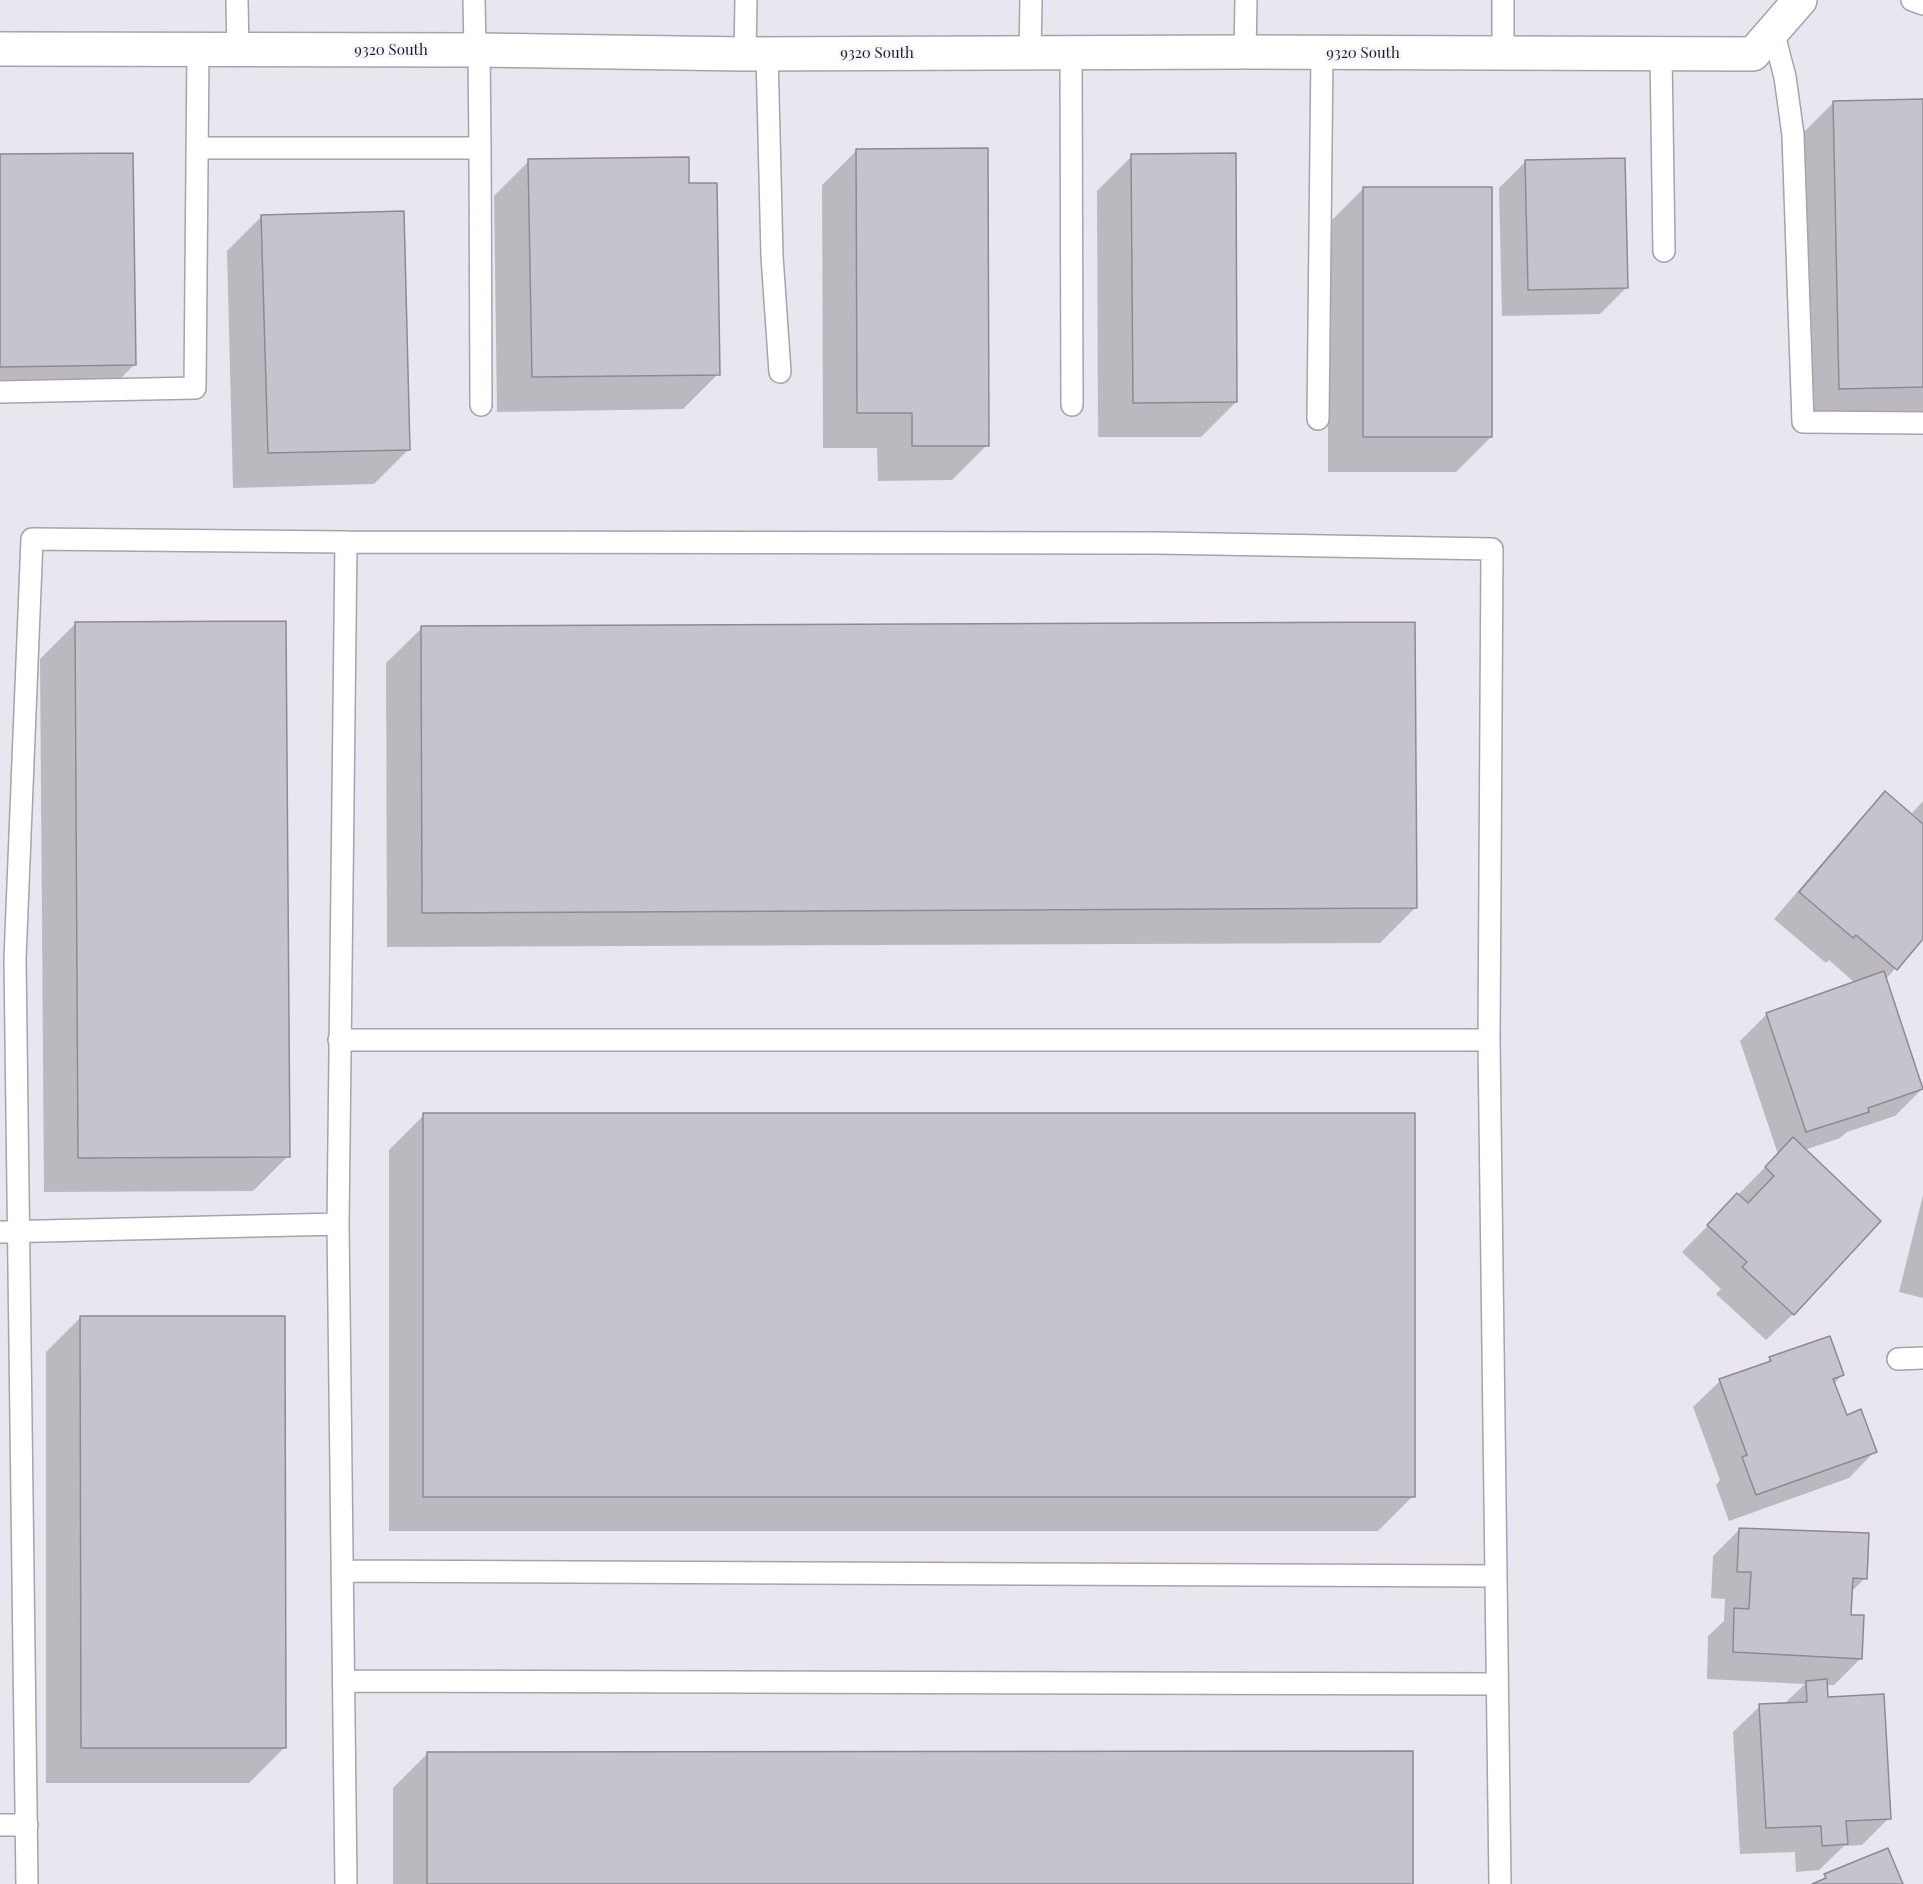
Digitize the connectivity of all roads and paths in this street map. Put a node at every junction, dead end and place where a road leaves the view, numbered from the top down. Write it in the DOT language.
graph roads {
  1 [pos="237,0"];
  2 [pos="474,0"];
  3 [pos="746,0"];
  4 [pos="1030,0"];
  5 [pos="1246,0"];
  6 [pos="1503,0"];
  7 [pos="1800,0"];
  8 [pos="1912,0"];
  9 [pos="1923,4"];
  10 [pos="1763,43"];
  11 [pos="0,49"];
  12 [pos="198,50"];
  13 [pos="238,50"];
  14 [pos="477,50"];
  15 [pos="1030,52"];
  16 [pos="1071,52"];
  17 [pos="1245,52"];
  18 [pos="1322,53"];
  19 [pos="756,54"];
  20 [pos="1503,54"];
  21 [pos="1661,54"];
  22 [pos="197,148"];
  23 [pos="480,148"];
  24 [pos="1664,251"];
  25 [pos="780,372"];
  26 [pos="0,392"];
  27 [pos="481,405"];
  28 [pos="1072,405"];
  29 [pos="1318,419"];
  30 [pos="1923,423"];
  31 [pos="346,542"];
  32 [pos="339,1040"];
  33 [pos="1489,1040"];
  34 [pos="338,1224"];
  35 [pos="10,1232"];
  36 [pos="1923,1358"];
  37 [pos="1898,1359"];
  38 [pos="342,1571"];
  39 [pos="1496,1576"];
  40 [pos="344,1681"];
  41 [pos="1497,1684"];
  42 [pos="0,1825"];
  43 [pos="27,1825"];
  44 [pos="27,1884"];
  45 [pos="346,1884"];
  46 [pos="1500,1884"];
  1 -- 13 [label="lane"];
  2 -- 14 [label="lane"];
  3 -- 19 [label="lane"];
  4 -- 15 [label="lane"];
  5 -- 17 [label="lane"];
  6 -- 20 [label="lane"];
  7 -- 10 [label="street"];
  8 -- 9 [label="lane"];
  10 -- 21 [label="street, 9320 South"];
  10 -- 30 [label="lane"];
  11 -- 12 [label="street, 9320 South"];
  12 -- 13 [label="street, 9320 South"];
  12 -- 22 [label="lane"];
  13 -- 14 [label="street, 9320 South"];
  14 -- 19 [label="street, 9320 South"];
  14 -- 23 [label="lane"];
  15 -- 16 [label="street, 9320 South"];
  15 -- 19 [label="street, 9320 South"];
  16 -- 17 [label="street, 9320 South"];
  16 -- 28 [label="lane"];
  17 -- 18 [label="street, 9320 South"];
  18 -- 20 [label="street, 9320 South"];
  18 -- 29 [label="lane"];
  19 -- 25 [label="lane"];
  20 -- 21 [label="street, 9320 South"];
  21 -- 24 [label="lane"];
  22 -- 23 [label="lane"];
  22 -- 26 [label="lane"];
  23 -- 27 [label="lane"];
  31 -- 32 [label="lane"];
  31 -- 33 [label="lane"];
  31 -- 35 [label="lane"];
  32 -- 33 [label="lane"];
  32 -- 34 [label="lane"];
  33 -- 39 [label="lane"];
  34 -- 35 [label="lane"];
  34 -- 38 [label="lane"];
  35 -- 43 [label="lane"];
  36 -- 37 [label="lane"];
  38 -- 39 [label="lane"];
  38 -- 40 [label="lane"];
  39 -- 41 [label="lane"];
  40 -- 41 [label="lane"];
  40 -- 45 [label="lane"];
  41 -- 46 [label="lane"];
  42 -- 43 [label="lane"];
  43 -- 44 [label="lane"];
}
